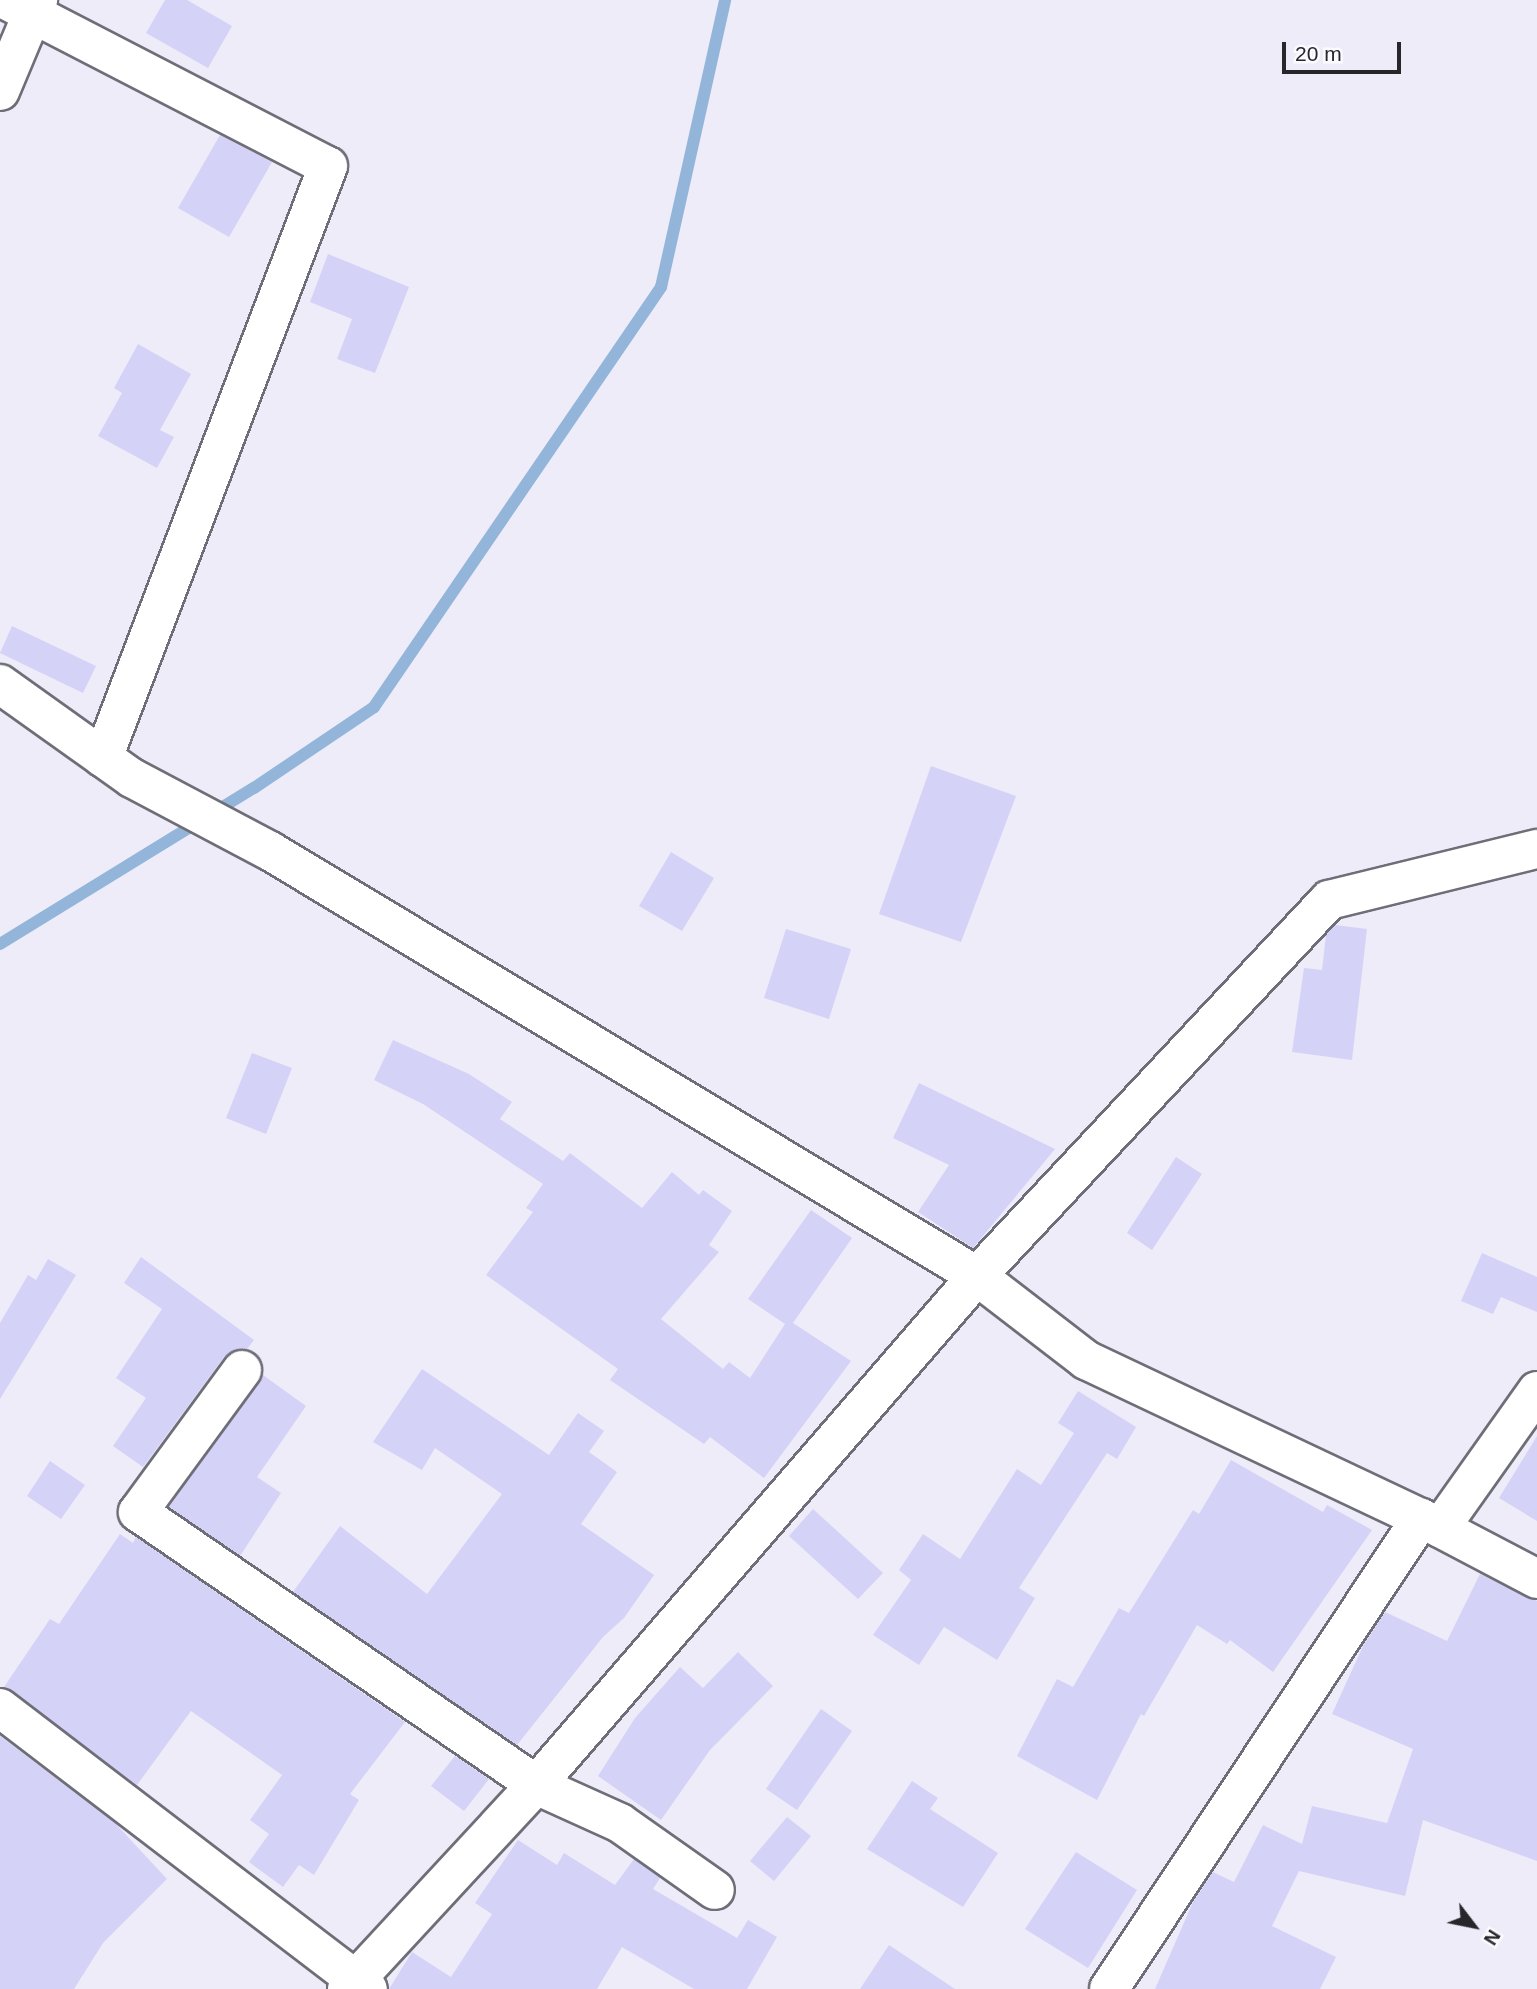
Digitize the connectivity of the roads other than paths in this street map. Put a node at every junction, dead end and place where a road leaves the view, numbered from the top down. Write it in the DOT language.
graph roads {
  1 [pos="25,5"];
  2 [pos="0,91"];
  3 [pos="0,684"];
  4 [pos="117,768"];
  5 [pos="1537,849"];
  6 [pos="977,1276"];
  7 [pos="242,1370"];
  8 [pos="1537,1391"];
  9 [pos="1430,1523"];
  10 [pos="1537,1579"];
  11 [pos="0,1708"];
  12 [pos="536,1785"];
  13 [pos="715,1890"];
  14 [pos="357,1986"];
  15 [pos="1109,1989"];
  1 -- 2 [label="street"];
  1 -- 4 [label="street"];
  3 -- 4 [label="street"];
  4 -- 6 [label="street"];
  5 -- 6 [label="street"];
  6 -- 9 [label="street"];
  6 -- 12 [label="street"];
  7 -- 12 [label="street"];
  8 -- 9 [label="street"];
  9 -- 10 [label="street"];
  9 -- 15 [label="street"];
  11 -- 14 [label="street"];
  12 -- 13 [label="street"];
  12 -- 14 [label="street"];
}
